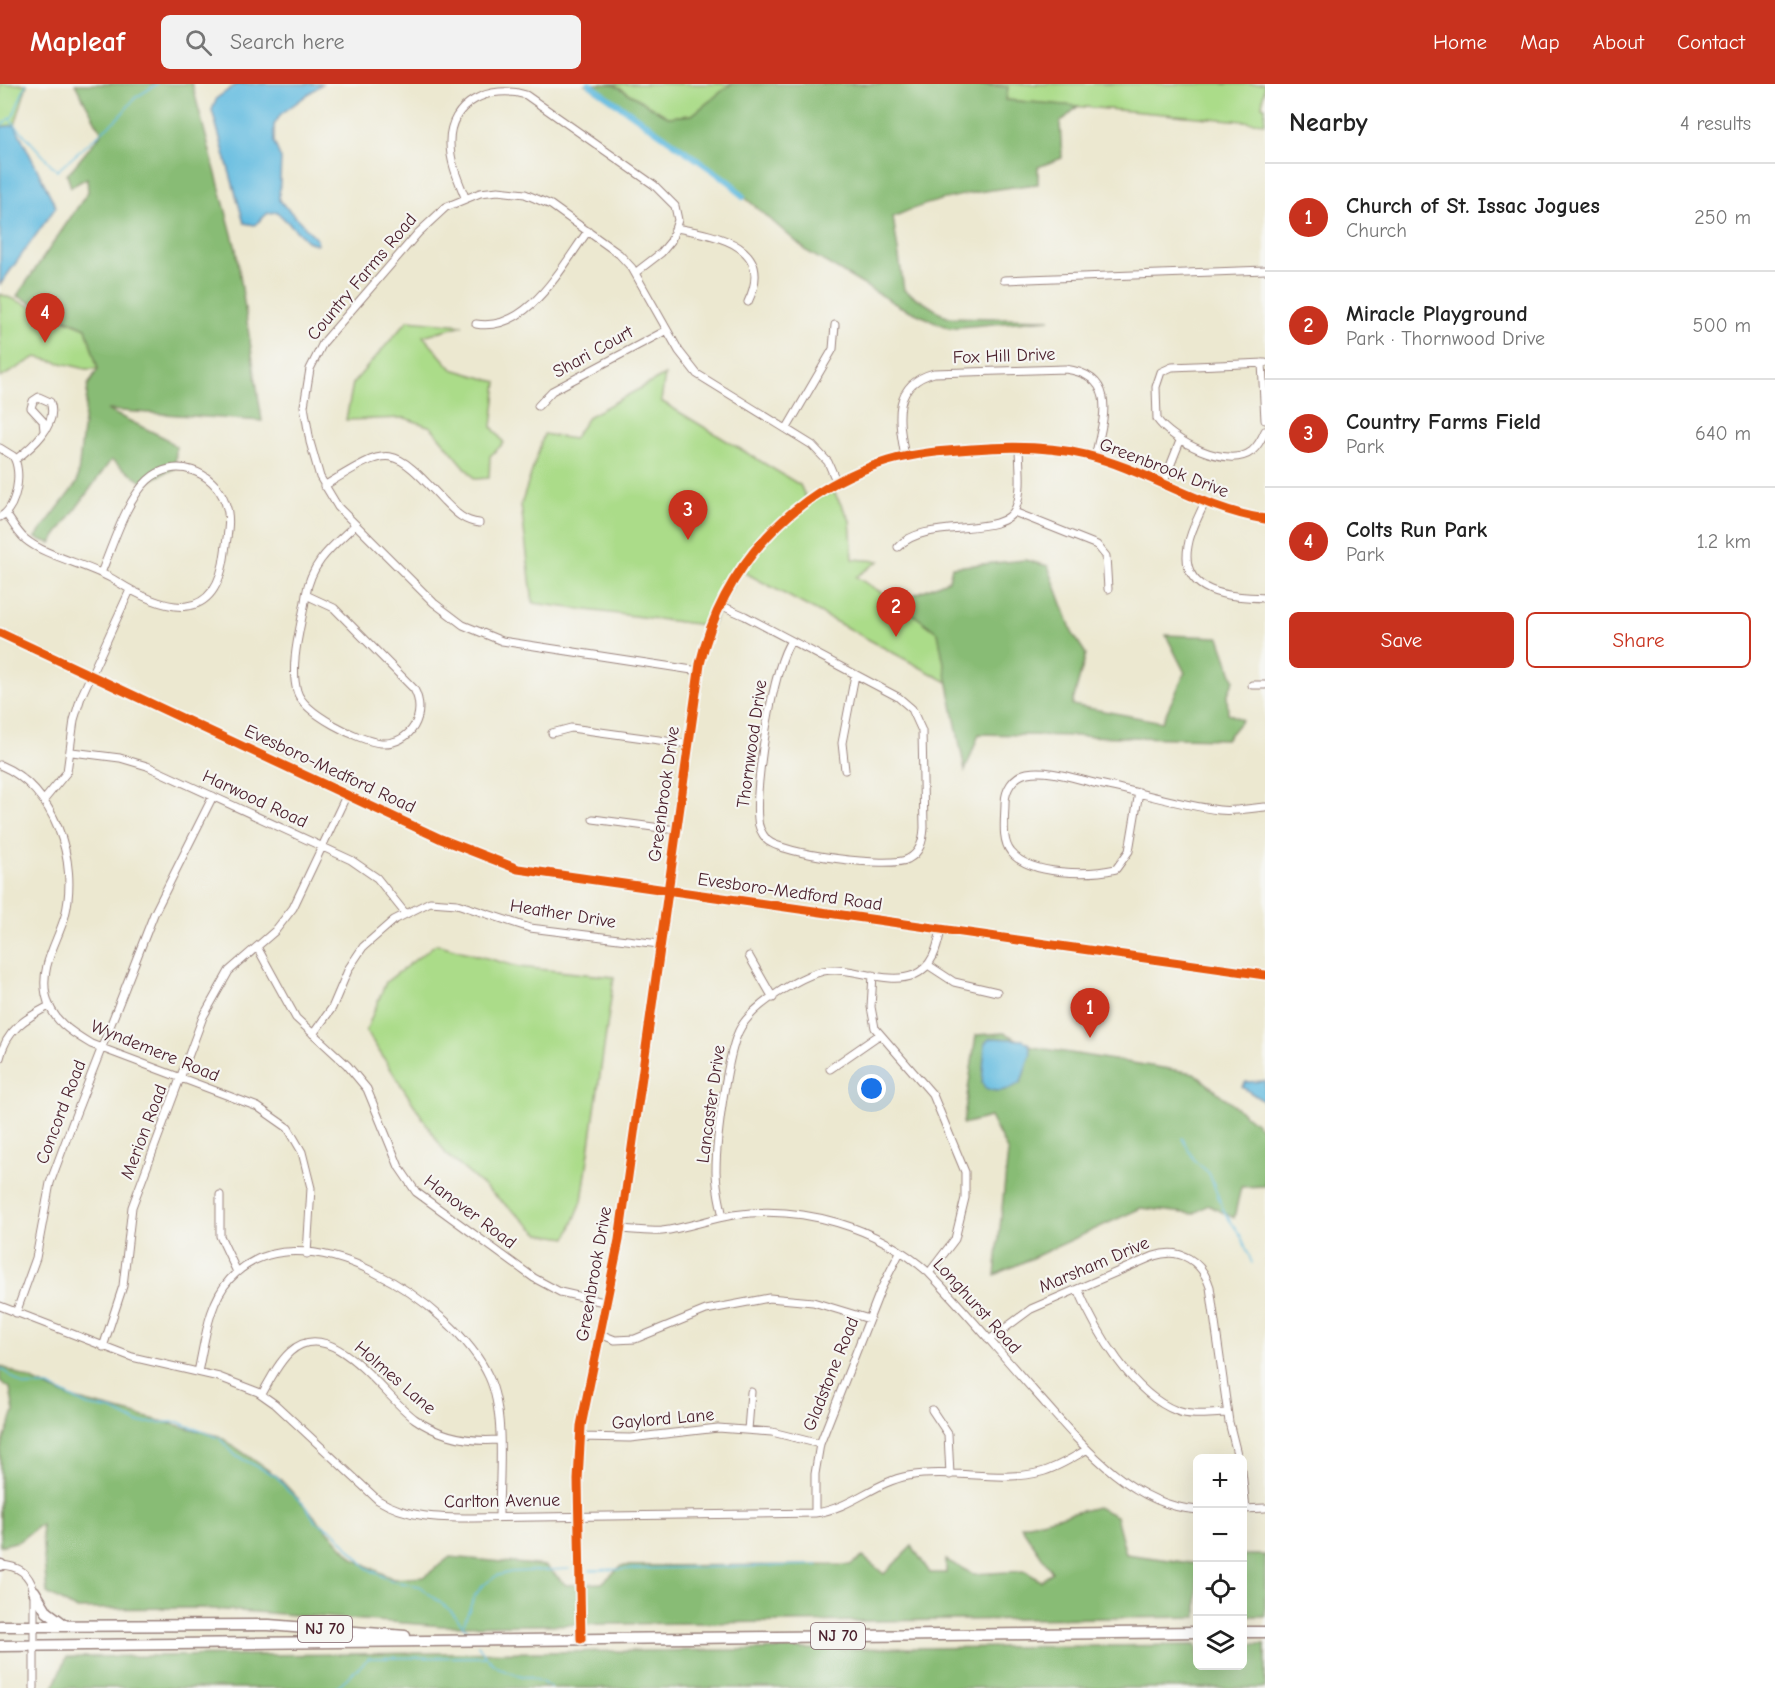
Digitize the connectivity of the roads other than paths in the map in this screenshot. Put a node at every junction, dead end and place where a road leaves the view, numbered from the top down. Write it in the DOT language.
graph roads {
  1 [pos="492,87"];
  2 [pos="465,197"];
  3 [pos="676,228"];
  4 [pos="588,231"];
  5 [pos="1265,270"];
  6 [pos="635,273"];
  7 [pos="1004,280"];
  8 [pos="748,302"];
  9 [pos="476,324"];
  10 [pos="834,325"];
  11 [pos="667,330"];
  12 [pos="1264,363"];
  13 [pos="538,406"];
  14 [pos="1265,420"];
  15 [pos="787,428"];
  16 [pos="44,430"];
  17 [pos="1265,431"];
  18 [pos="1180,441"];
  19 [pos="1019,446"];
  20 [pos="0,448"];
  21 [pos="905,457"];
  22 [pos="1095,457"];
  23 [pos="15,460"];
  24 [pos="837,483"];
  25 [pos="1163,484"];
  26 [pos="324,486"];
  27 [pos="1205,502"];
  28 [pos="1014,512"];
  29 [pos="3,515"];
  30 [pos="1265,519"];
  31 [pos="479,523"];
  32 [pos="356,525"];
  33 [pos="898,547"];
  34 [pos="101,573"];
  35 [pos="1108,589"];
  36 [pos="130,590"];
  37 [pos="306,595"];
  38 [pos="1265,598"];
  39 [pos="720,605"];
  40 [pos="0,633"];
  41 [pos="791,641"];
  42 [pos="699,671"];
  43 [pos="91,675"];
  44 [pos="855,675"];
  45 [pos="1252,685"];
  46 [pos="1265,685"];
  47 [pos="552,733"];
  48 [pos="688,744"];
  49 [pos="72,752"];
  50 [pos="0,765"];
  51 [pos="845,770"];
  52 [pos="1139,792"];
  53 [pos="347,794"];
  54 [pos="213,796"];
  55 [pos="44,800"];
  56 [pos="1265,807"];
  57 [pos="593,819"];
  58 [pos="676,830"];
  59 [pos="322,846"];
  60 [pos="667,891"];
  61 [pos="405,913"];
  62 [pos="941,930"];
  63 [pos="659,944"];
  64 [pos="257,948"];
  65 [pos="748,956"];
  66 [pos="928,965"];
  67 [pos="873,975"];
  68 [pos="1265,975"];
  69 [pos="997,992"];
  70 [pos="773,998"];
  71 [pos="49,1006"];
  72 [pos="313,1034"];
  73 [pos="879,1035"];
  74 [pos="102,1048"];
  75 [pos="0,1058"];
  76 [pos="830,1069"];
  77 [pos="180,1078"];
  78 [pos="220,1195"];
  79 [pos="723,1217"];
  80 [pos="621,1229"];
  81 [pos="900,1252"];
  82 [pos="307,1254"];
  83 [pos="237,1272"];
  84 [pos="929,1273"];
  85 [pos="1078,1289"];
  86 [pos="608,1303"];
  87 [pos="0,1306"];
  88 [pos="16,1313"];
  89 [pos="869,1319"];
  90 [pos="600,1334"];
  91 [pos="989,1340"];
  92 [pos="103,1347"];
  93 [pos="198,1372"];
  94 [pos="751,1392"];
  95 [pos="261,1394"];
  96 [pos="932,1410"];
  97 [pos="1227,1413"];
  98 [pos="748,1430"];
  99 [pos="580,1437"];
  100 [pos="498,1440"];
  101 [pos="820,1444"];
  102 [pos="1086,1450"];
  103 [pos="1237,1454"];
  104 [pos="950,1475"];
  105 [pos="1265,1508"];
  106 [pos="1247,1509"];
  107 [pos="1193,1510"];
  108 [pos="815,1513"];
  109 [pos="579,1515"];
  110 [pos="499,1517"];
  111 [pos="0,1565"];
  112 [pos="34,1592"];
  113 [pos="0,1619"];
  114 [pos="0,1626"];
  115 [pos="22,1626"];
  116 [pos="33,1626"];
  117 [pos="66,1626"];
  118 [pos="1193,1632"];
  119 [pos="1247,1632"];
  120 [pos="1265,1632"];
  121 [pos="581,1639"];
  122 [pos="472,1640"];
  123 [pos="33,1645"];
  124 [pos="0,1646"];
  125 [pos="34,1688"];
  1 -- 2 [label="street"];
  1 -- 3 [label="street"];
  2 -- 4 [label="street, Country Farms Road"];
  2 -- 26 [label="street, Country Farms Road"];
  3 -- 6 [label="street"];
  3 -- 8 [label="street"];
  4 -- 6 [label="street, Country Farms Road"];
  4 -- 9 [label="street"];
  5 -- 7 [label="street"];
  6 -- 11 [label="street, Country Farms Road"];
  10 -- 15 [label="street"];
  11 -- 13 [label="street, Shari Court"];
  11 -- 15 [label="street, Country Farms Road"];
  12 -- 14 [label="street"];
  12 -- 18 [label="street"];
  15 -- 24 [label="street, Country Farms Road"];
  16 -- 23 [label="street"];
  17 -- 18 [label="street"];
  18 -- 25 [label="street"];
  19 -- 21 [label="street, Greenbrook Drive"];
  19 -- 22 [label="street, Greenbrook Drive"];
  19 -- 28 [label="street"];
  20 -- 23 [label="street"];
  21 -- 22 [label="street, Fox Hill Drive"];
  21 -- 24 [label="street, Greenbrook Drive"];
  22 -- 25 [label="street, Greenbrook Drive"];
  23 -- 29 [label="street"];
  24 -- 39 [label="street, Greenbrook Drive"];
  25 -- 27 [label="street, Greenbrook Drive"];
  26 -- 31 [label="street"];
  26 -- 32 [label="street, Country Farms Road"];
  27 -- 30 [label="street, Greenbrook Drive"];
  27 -- 38 [label="street"];
  28 -- 33 [label="street"];
  28 -- 35 [label="street"];
  29 -- 34 [label="street"];
  32 -- 37 [label="street"];
  32 -- 42 [label="street, Country Farms Road"];
  34 -- 36 [label="street"];
  34 -- 36 [label="street"];
  36 -- 43 [label="street"];
  37 -- 37 [label="street"];
  39 -- 41 [label="street, Thornwood Drive"];
  39 -- 42 [label="street, Greenbrook Drive"];
  40 -- 43 [label="street, Evesboro-Medford Road"];
  41 -- 44 [label="street, Thornwood Drive"];
  41 -- 44 [label="street, Thornwood Drive"];
  42 -- 48 [label="street, Greenbrook Drive"];
  43 -- 49 [label="street"];
  43 -- 53 [label="street, Evesboro-Medford Road"];
  44 -- 51 [label="street"];
  45 -- 46 [label="street"];
  47 -- 48 [label="street"];
  48 -- 58 [label="street, Greenbrook Drive"];
  49 -- 54 [label="street, Harwood Road"];
  49 -- 55 [label="street"];
  50 -- 55 [label="street"];
  52 -- 52 [label="street"];
  52 -- 56 [label="street"];
  53 -- 59 [label="street, Merion Road"];
  53 -- 60 [label="street, Evesboro-Medford Road"];
  54 -- 59 [label="street, Harwood Road"];
  54 -- 74 [label="street, Concord Road"];
  55 -- 71 [label="street"];
  57 -- 58 [label="street"];
  58 -- 60 [label="street, Greenbrook Drive"];
  59 -- 61 [label="street, Harwood Road"];
  59 -- 64 [label="street, Merion Road"];
  60 -- 62 [label="street, Evesboro-Medford Road"];
  60 -- 63 [label="street, Greenbrook Drive"];
  61 -- 63 [label="street, Heather Drive"];
  61 -- 72 [label="street, Heather Drive"];
  62 -- 66 [label="street"];
  62 -- 68 [label="street, Evesboro-Medford Road"];
  63 -- 80 [label="street, Greenbrook Drive"];
  64 -- 72 [label="street, Hanover Road"];
  64 -- 77 [label="street, Merion Road"];
  65 -- 70 [label="street"];
  66 -- 67 [label="street, Lancaster Drive"];
  66 -- 69 [label="street"];
  67 -- 70 [label="street, Lancaster Drive"];
  67 -- 73 [label="street"];
  70 -- 79 [label="street, Lancaster Drive"];
  71 -- 74 [label="street, Wyndemere Road"];
  71 -- 75 [label="street"];
  72 -- 86 [label="street, Hanover Road"];
  73 -- 76 [label="street"];
  73 -- 84 [label="street"];
  74 -- 77 [label="street, Wyndemere Road"];
  74 -- 88 [label="street, Concord Road"];
  77 -- 82 [label="street, Wyndemere Road"];
  77 -- 92 [label="street, Merion Road"];
  78 -- 83 [label="street"];
  79 -- 80 [label="street, Longhurst Road"];
  79 -- 81 [label="street, Longhurst Road"];
  80 -- 86 [label="street, Greenbrook Drive"];
  81 -- 84 [label="street, Longhurst Road"];
  81 -- 89 [label="street, Gladstone Road"];
  82 -- 83 [label="street"];
  82 -- 100 [label="street"];
  83 -- 93 [label="street"];
  84 -- 91 [label="street, Longhurst Road"];
  85 -- 91 [label="street, Marsham Drive"];
  85 -- 97 [label="street"];
  85 -- 97 [label="street, Marsham Drive"];
  86 -- 90 [label="street, Greenbrook Drive"];
  87 -- 88 [label="street, Carlton Avenue"];
  88 -- 92 [label="street, Carlton Avenue"];
  89 -- 90 [label="street"];
  89 -- 101 [label="street, Gladstone Road"];
  90 -- 99 [label="street, Greenbrook Drive"];
  91 -- 102 [label="street, Longhurst Road"];
  92 -- 93 [label="street, Carlton Avenue"];
  93 -- 95 [label="street, Carlton Avenue"];
  94 -- 98 [label="street"];
  95 -- 100 [label="street, Holmes Lane"];
  95 -- 110 [label="street, Carlton Avenue"];
  96 -- 104 [label="street"];
  97 -- 103 [label="street, Marsham Drive"];
  98 -- 99 [label="street, Gaylord Lane"];
  98 -- 101 [label="street, Gaylord Lane"];
  99 -- 109 [label="street, Greenbrook Drive"];
  100 -- 110 [label="street"];
  101 -- 108 [label="street, Gladstone Road"];
  102 -- 104 [label="street, Carlton Avenue"];
  102 -- 107 [label="street, Longhurst Road"];
  104 -- 108 [label="street, Carlton Avenue"];
  105 -- 106 [label="street"];
  108 -- 109 [label="street, Carlton Avenue"];
  109 -- 110 [label="street, Carlton Avenue"];
  109 -- 121 [label="street, Greenbrook Drive"];
  111 -- 112 [label="street"];
  112 -- 116 [label="street"];
  112 -- 117 [label="highway"];
  113 -- 115 [label="highway"];
  114 -- 115 [label="highway, NJ 70"];
  115 -- 116 [label="highway, NJ 70"];
  116 -- 117 [label="highway, NJ 70"];
  116 -- 123 [label="street"];
  117 -- 122 [label="highway, NJ 70"];
  118 -- 121 [label="highway, NJ 70"];
  119 -- 120 [label="highway"];
  121 -- 122 [label="highway, NJ 70"];
  122 -- 123 [label="highway, NJ 70"];
  123 -- 124 [label="highway, NJ 70"];
  123 -- 125 [label="street"];
}
